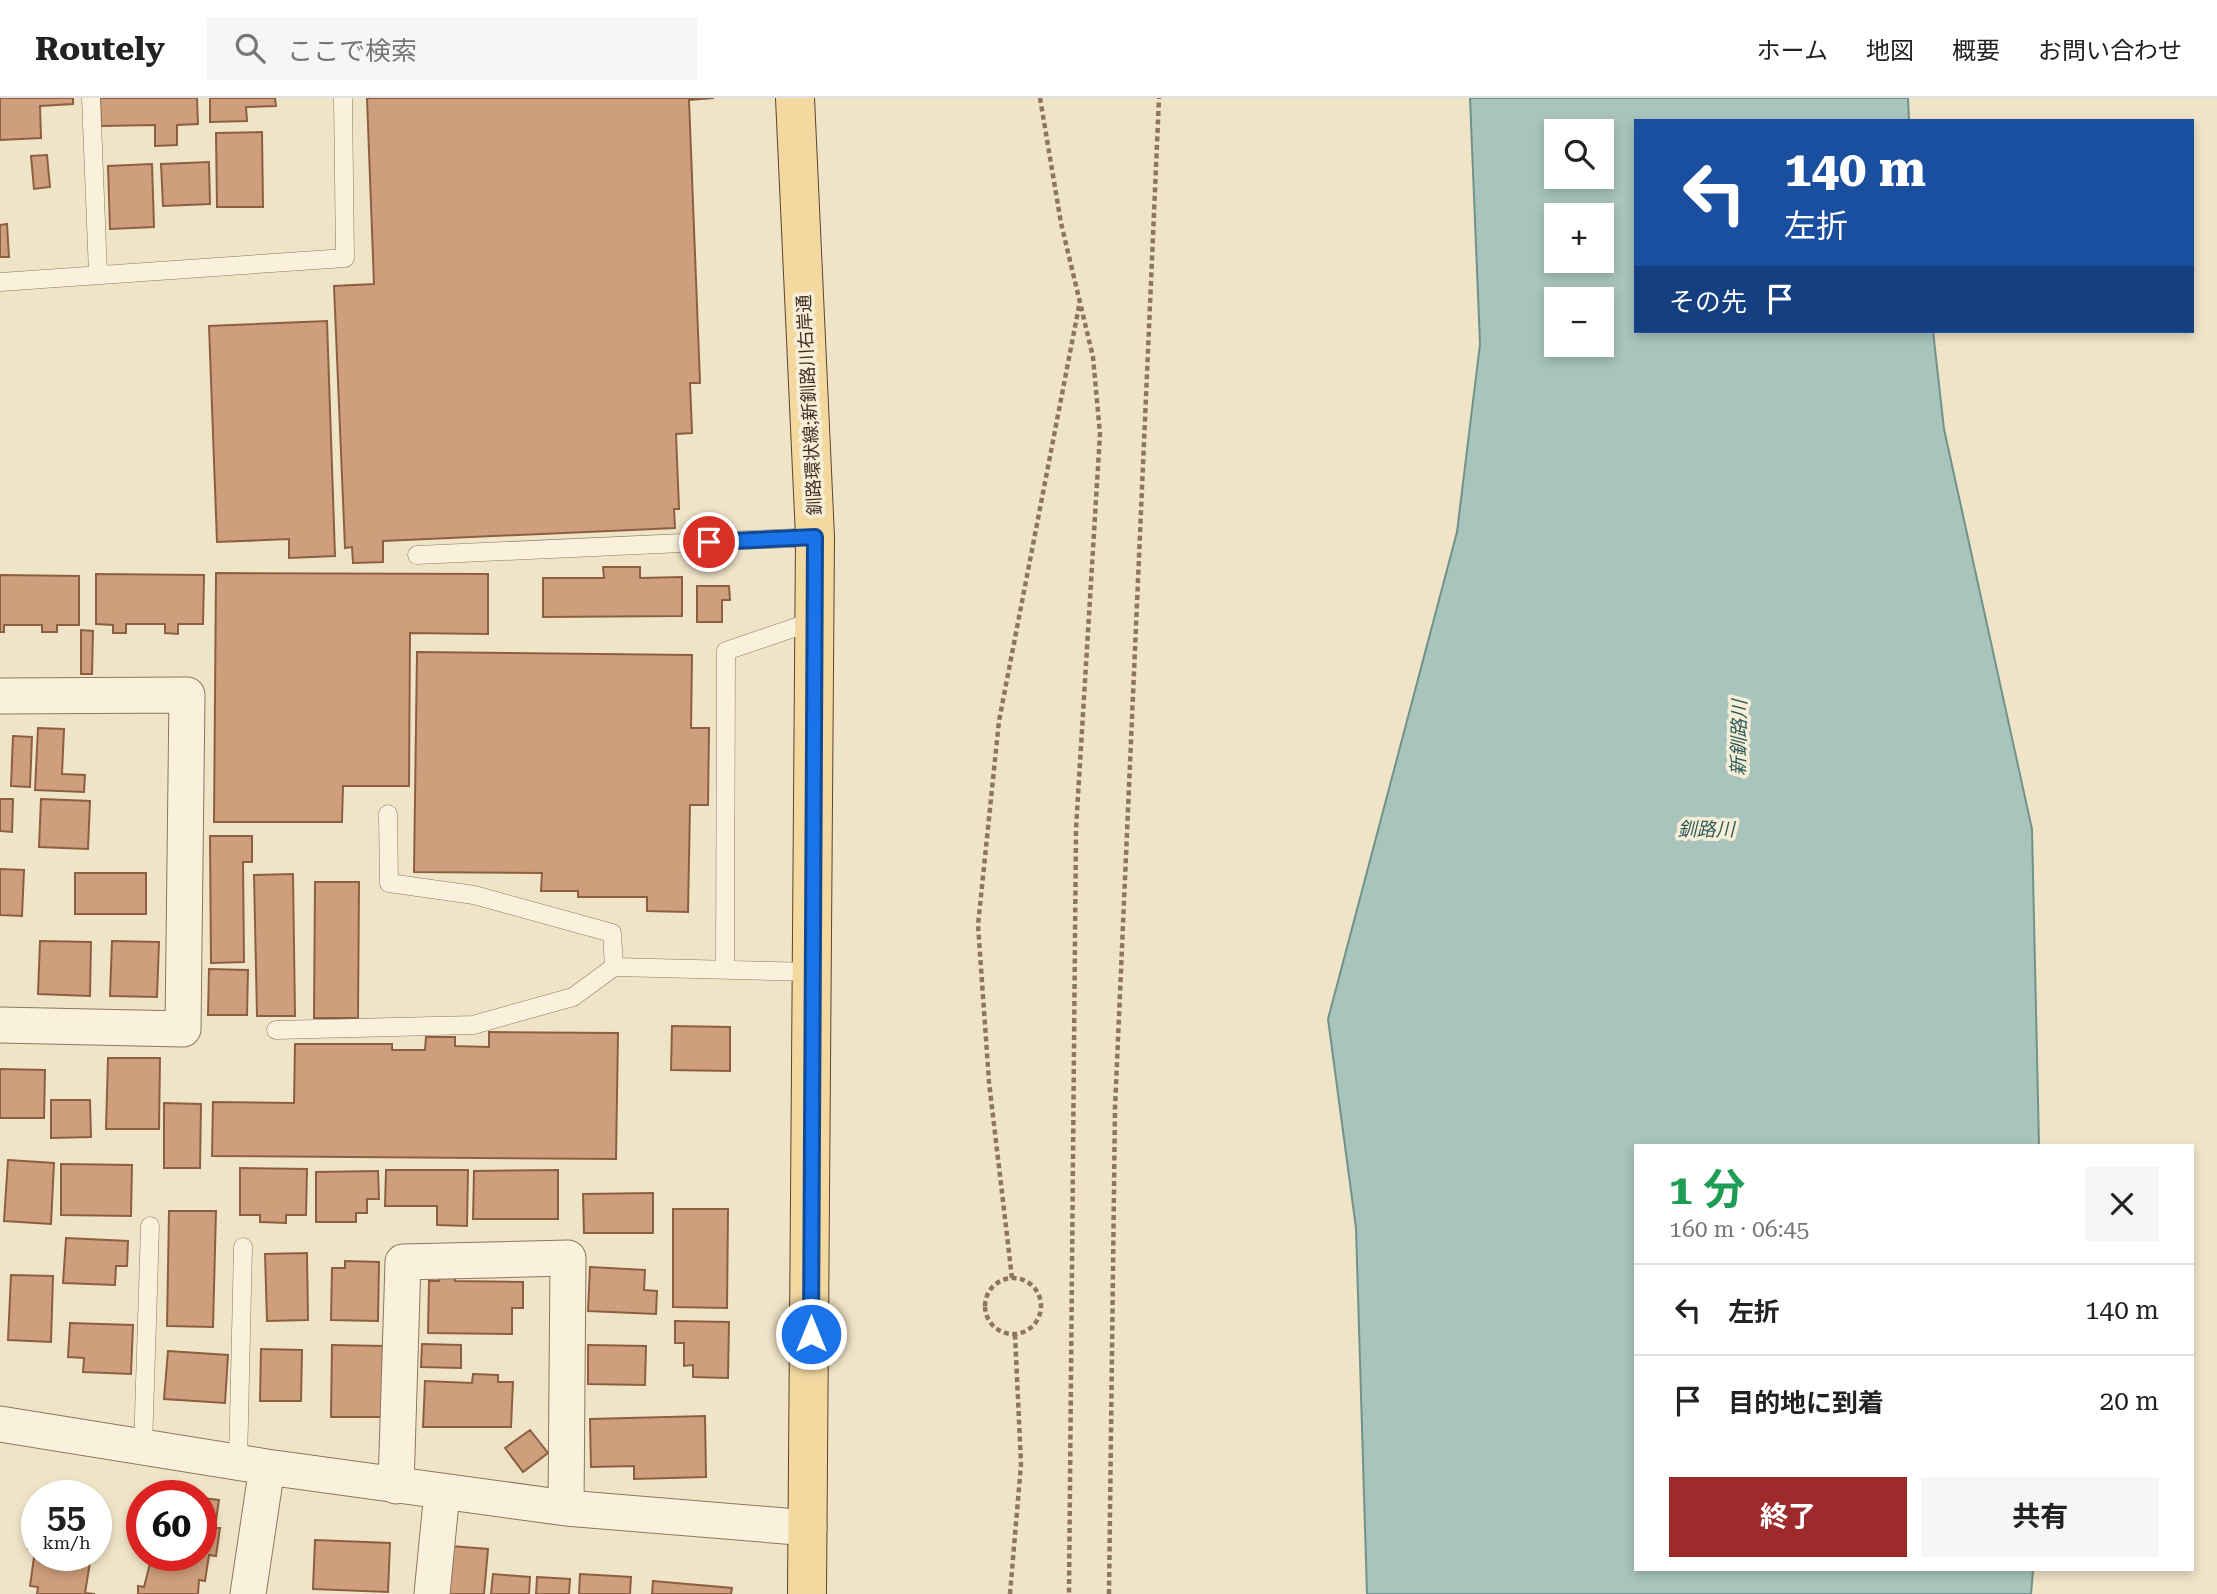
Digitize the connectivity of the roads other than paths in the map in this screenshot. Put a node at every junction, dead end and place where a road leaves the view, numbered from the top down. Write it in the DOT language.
graph roads {
  1 [pos="91,98"];
  2 [pos="343,98"];
  3 [pos="795,98"];
  4 [pos="98,274"];
  5 [pos="0,282"];
  6 [pos="815,537"];
  7 [pos="417,555"];
  8 [pos="814,621"];
  9 [pos="0,696"];
  10 [pos="388,814"];
  11 [pos="614,967"];
  12 [pos="725,969"];
  13 [pos="813,972"];
  14 [pos="0,1025"];
  15 [pos="276,1030"];
  16 [pos="150,1226"];
  17 [pos="243,1247"];
  18 [pos="0,1424"];
  19 [pos="143,1447"];
  20 [pos="253,1465"];
  21 [pos="396,1486"];
  22 [pos="442,1492"];
  23 [pos="566,1508"];
  24 [pos="809,1528"];
  25 [pos="248,1594"];
  26 [pos="432,1594"];
  27 [pos="807,1594"];
  1 -- 4 [label="lane"];
  2 -- 4 [label="lane"];
  3 -- 6 [label="main road, 釧路環状線;新釧路川右岸通"];
  4 -- 5 [label="lane"];
  6 -- 7 [label="lane"];
  6 -- 8 [label="main road, 釧路環状線;新釧路川右岸通"];
  8 -- 12 [label="lane"];
  8 -- 13 [label="main road, 釧路環状線;新釧路川右岸通"];
  9 -- 14 [label="street"];
  10 -- 11 [label="lane"];
  11 -- 12 [label="lane"];
  11 -- 15 [label="lane"];
  12 -- 13 [label="lane"];
  13 -- 24 [label="main road, 釧路環状線;新釧路川右岸通"];
  16 -- 19 [label="lane"];
  17 -- 20 [label="lane"];
  18 -- 19 [label="street"];
  19 -- 20 [label="street"];
  20 -- 21 [label="street"];
  20 -- 25 [label="street"];
  21 -- 22 [label="street"];
  21 -- 23 [label="street"];
  22 -- 23 [label="street"];
  22 -- 26 [label="street"];
  23 -- 24 [label="street"];
  24 -- 27 [label="main road, 釧路環状線;新釧路川右岸通"];
}
